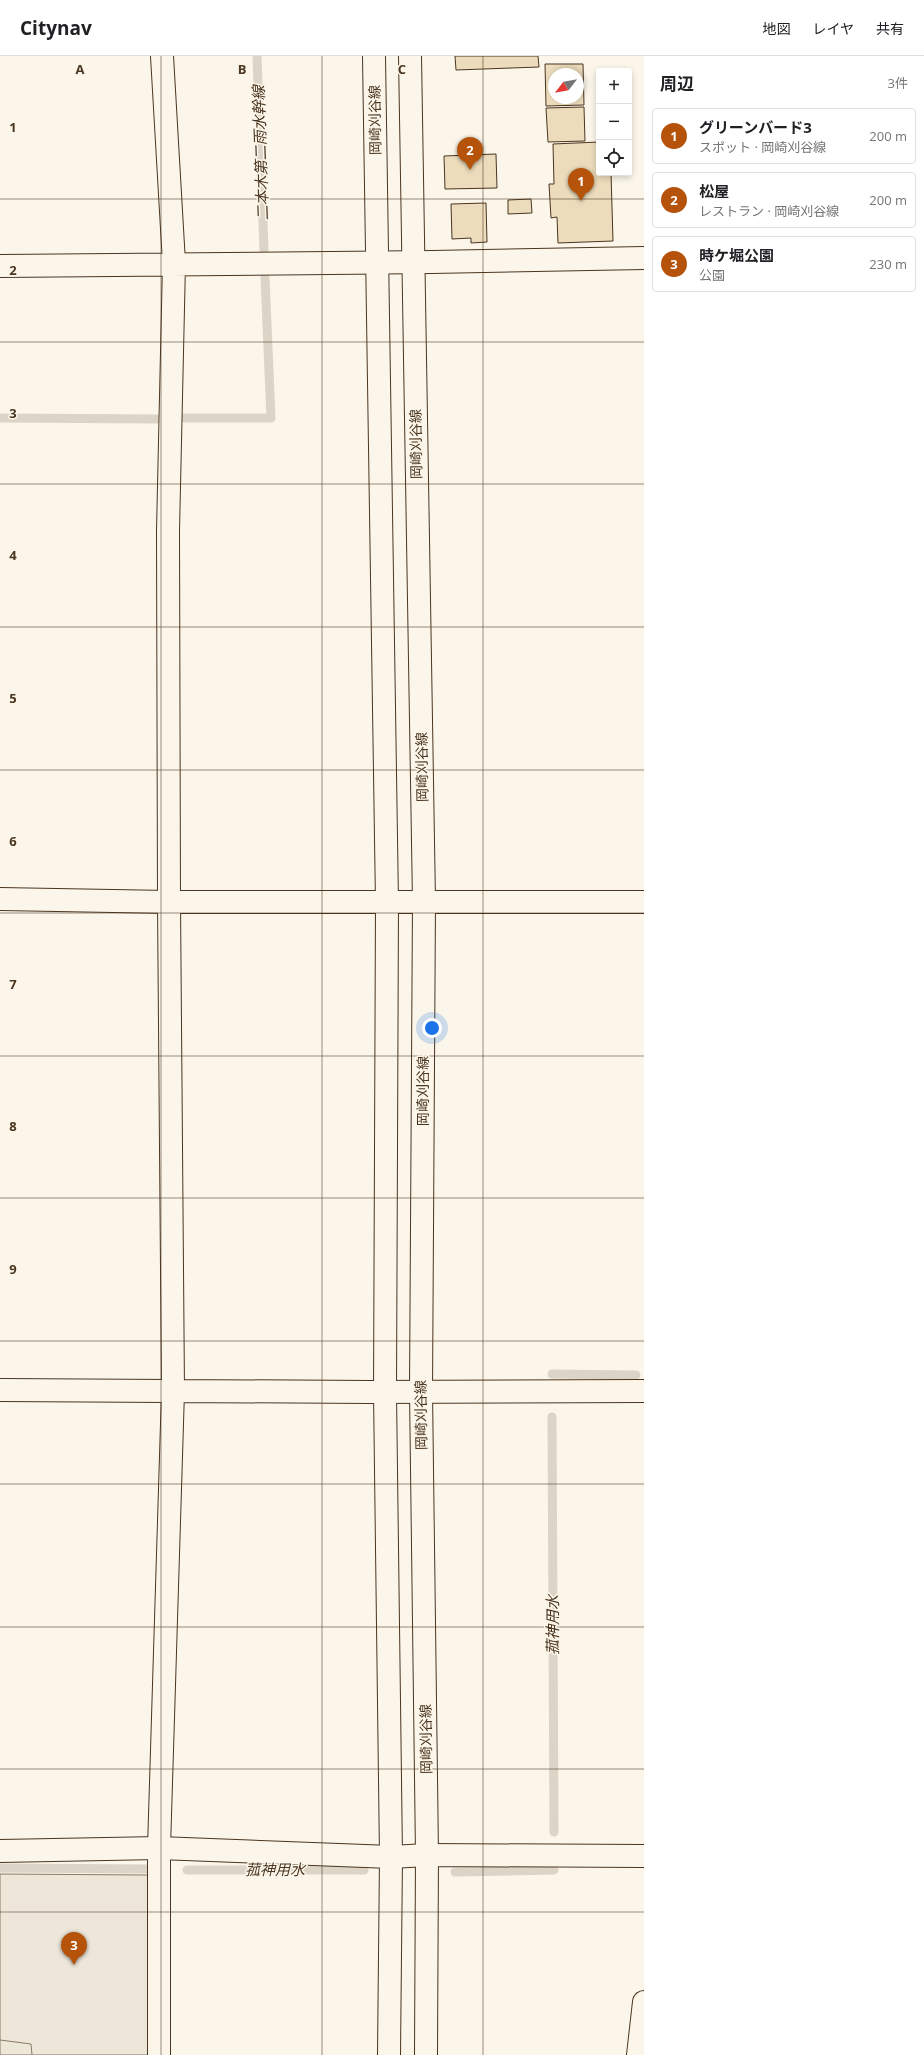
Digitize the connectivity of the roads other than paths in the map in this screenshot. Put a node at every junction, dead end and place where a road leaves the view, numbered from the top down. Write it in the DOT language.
graph roads {
  1 [pos="162,56"];
  2 [pos="374,56"];
  3 [pos="410,56"];
  4 [pos="644,258"];
  5 [pos="413,262"];
  6 [pos="378,263"];
  7 [pos="174,264"];
  8 [pos="0,266"];
  9 [pos="0,899"];
  10 [pos="169,902"];
  11 [pos="424,902"];
  12 [pos="644,902"];
  13 [pos="387,903"];
  14 [pos="0,1390"];
  15 [pos="173,1391"];
  16 [pos="420,1391"];
  17 [pos="644,1391"];
  18 [pos="385,1392"];
  19 [pos="159,1848"];
  20 [pos="0,1851"];
  21 [pos="427,1855"];
  22 [pos="644,1856"];
  23 [pos="391,1857"];
  24 [pos="644,2002"];
  25 [pos="159,2055"];
  26 [pos="389,2055"];
  27 [pos="426,2055"];
  28 [pos="638,2055"];
  1 -- 7 [label="street"];
  2 -- 6 [label="street, 岡崎刈谷線"];
  3 -- 5 [label="street, 岡崎刈谷線"];
  4 -- 5 [label="street"];
  5 -- 6 [label="street"];
  5 -- 11 [label="street, 岡崎刈谷線"];
  6 -- 7 [label="street"];
  6 -- 13 [label="street, 岡崎刈谷線"];
  7 -- 8 [label="street"];
  7 -- 10 [label="street"];
  9 -- 10 [label="street"];
  10 -- 13 [label="street"];
  10 -- 15 [label="street"];
  11 -- 12 [label="street"];
  11 -- 13 [label="street"];
  11 -- 16 [label="street, 岡崎刈谷線"];
  13 -- 18 [label="street, 岡崎刈谷線"];
  14 -- 15 [label="street"];
  15 -- 18 [label="street"];
  15 -- 19 [label="street"];
  16 -- 17 [label="street"];
  16 -- 18 [label="street"];
  16 -- 21 [label="street, 岡崎刈谷線"];
  18 -- 23 [label="street, 岡崎刈谷線"];
  19 -- 20 [label="street"];
  19 -- 23 [label="street"];
  19 -- 25 [label="street"];
  21 -- 22 [label="street"];
  21 -- 23 [label="street"];
  21 -- 27 [label="street, 岡崎刈谷線"];
  23 -- 26 [label="street, 岡崎刈谷線"];
  24 -- 28 [label="street"];
}
